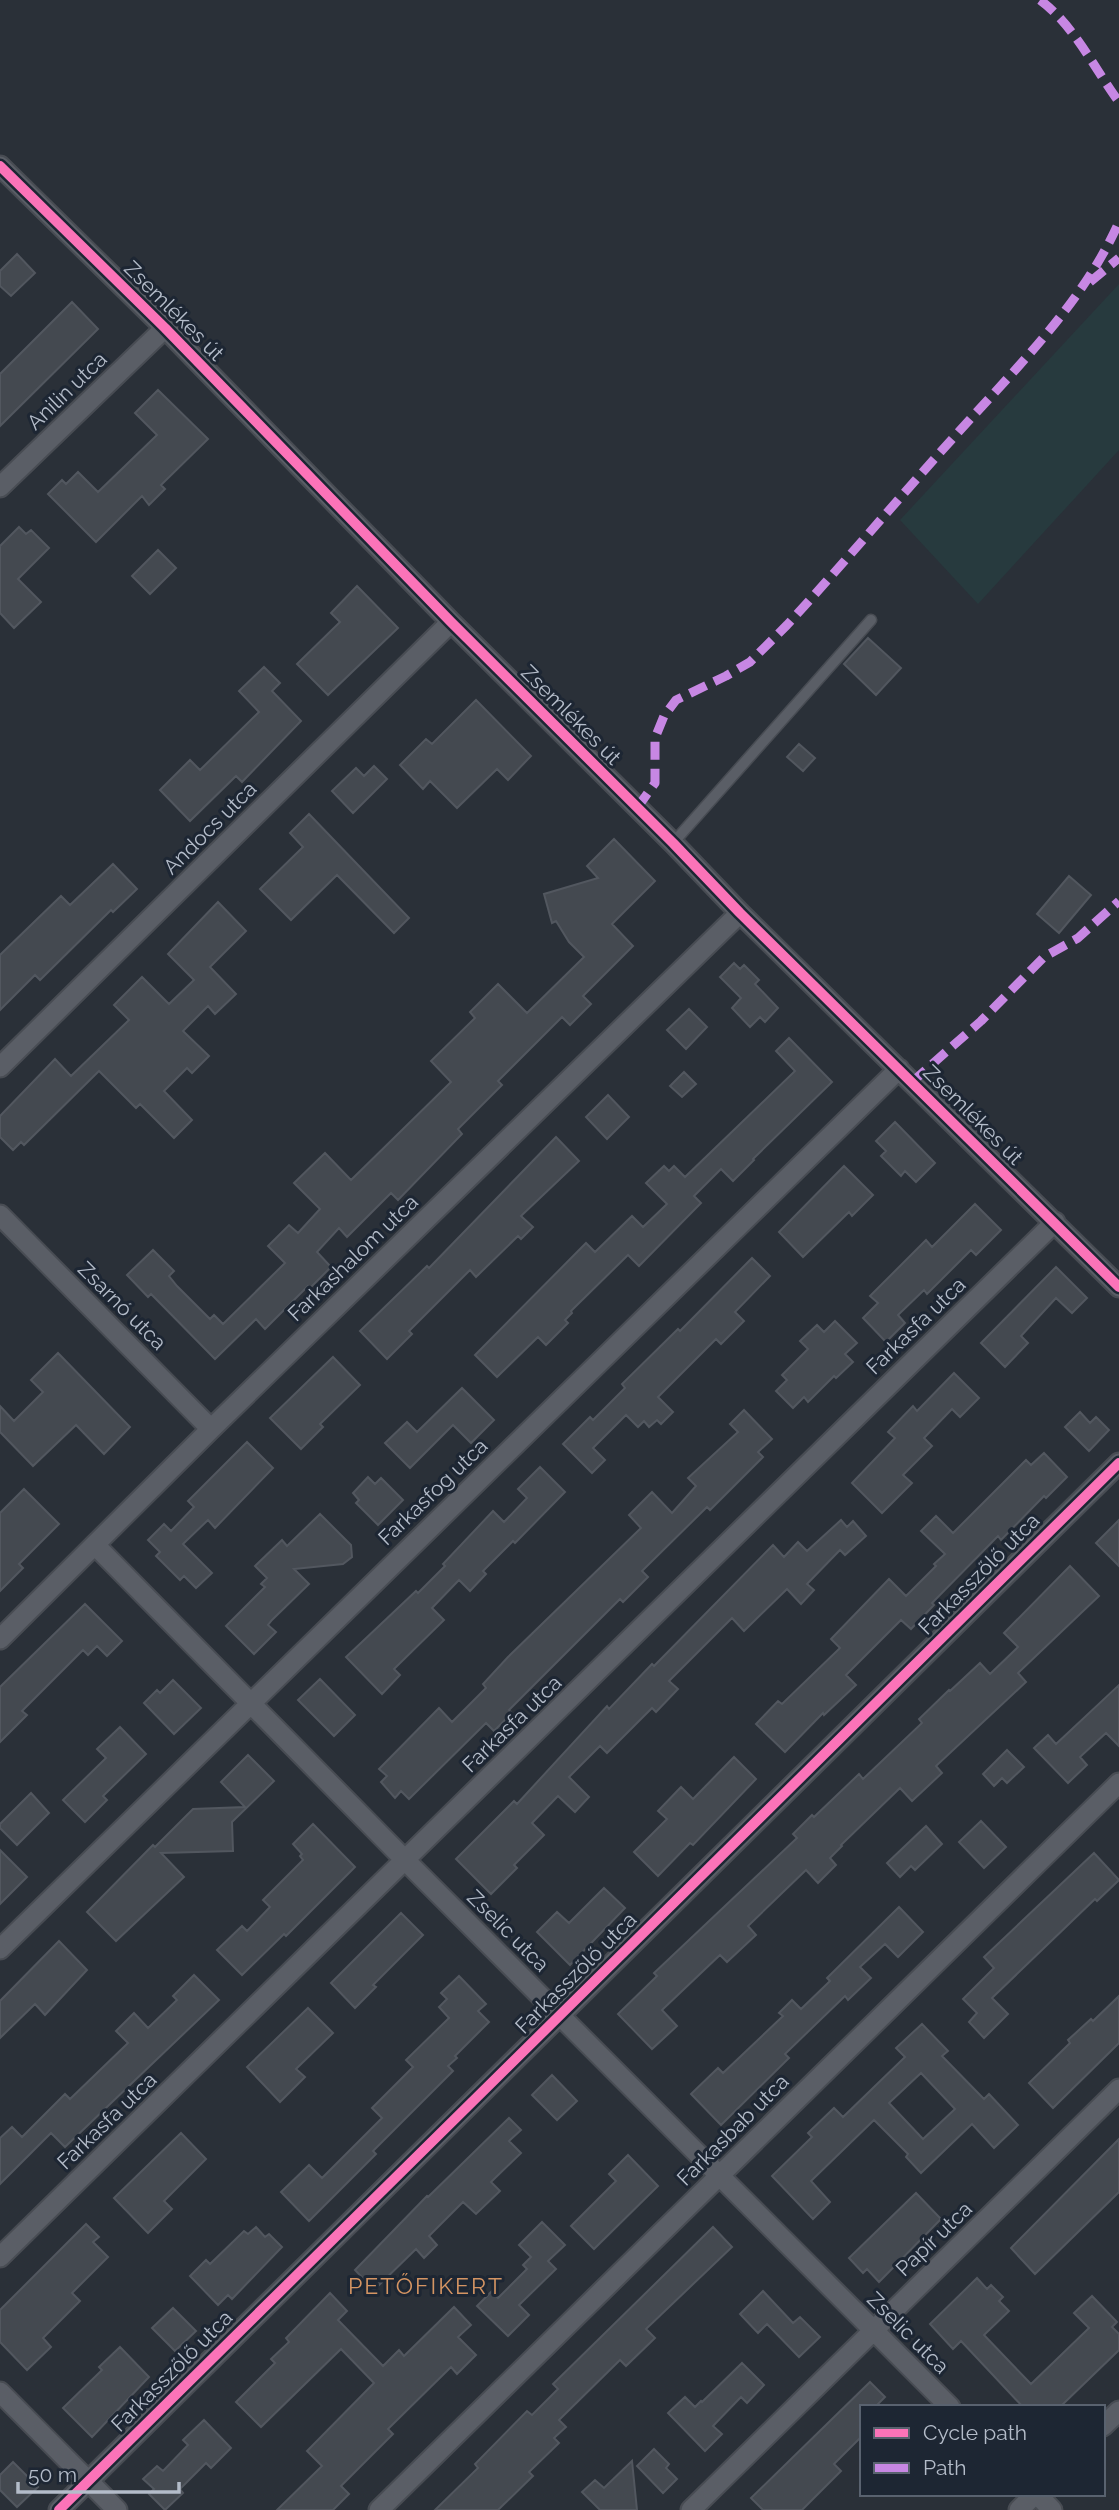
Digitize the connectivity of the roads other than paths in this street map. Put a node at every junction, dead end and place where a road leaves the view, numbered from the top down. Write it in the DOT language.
graph roads {
  1 [pos="0,166"];
  2 [pos="165,328"];
  3 [pos="0,487"];
  4 [pos="871,620"];
  5 [pos="451,622"];
  6 [pos="673,842"];
  7 [pos="740,913"];
  8 [pos="0,1067"];
  9 [pos="899,1069"];
  10 [pos="0,1215"];
  11 [pos="1055,1222"];
  12 [pos="1119,1287"];
  13 [pos="211,1429"];
  14 [pos="1119,1463"];
  15 [pos="95,1545"];
  16 [pos="0,1639"];
  17 [pos="250,1702"];
  18 [pos="1119,1783"];
  19 [pos="405,1860"];
  20 [pos="0,1948"];
  21 [pos="561,2015"];
  22 [pos="1119,2089"];
  23 [pos="720,2175"];
  24 [pos="0,2257"];
  25 [pos="874,2330"];
  26 [pos="0,2392"];
  27 [pos="948,2405"];
  28 [pos="1119,2411"];
  29 [pos="1105,2424"];
  30 [pos="88,2481"];
  31 [pos="1034,2496"];
  32 [pos="1038,2496"];
  33 [pos="59,2510"];
  34 [pos="117,2510"];
  35 [pos="379,2510"];
  36 [pos="691,2510"];
  37 [pos="1019,2510"];
  38 [pos="1052,2510"];
  1 -- 2 [label="street, Zsemlékes út"];
  2 -- 3 [label="street, Anilin utca"];
  2 -- 5 [label="street, Zsemlékes út"];
  4 -- 6 [label="lane"];
  5 -- 6 [label="street, Zsemlékes út"];
  5 -- 8 [label="street, Andocs utca"];
  6 -- 7 [label="street, Zsemlékes út"];
  7 -- 9 [label="street, Zsemlékes út"];
  7 -- 13 [label="street, Farkashalom utca"];
  9 -- 11 [label="street, Zsemlékes út"];
  9 -- 17 [label="street, Farkasfog utca"];
  10 -- 13 [label="street, Zsarnó utca"];
  11 -- 12 [label="street, Zsemlékes út"];
  11 -- 19 [label="street, Farkasfa utca"];
  13 -- 15 [label="street, Farkashalom utca"];
  14 -- 21 [label="street, Farkasszőlő utca"];
  15 -- 16 [label="street, Farkashalom utca"];
  15 -- 17 [label="street, Zselic utca"];
  17 -- 19 [label="street, Zselic utca"];
  17 -- 20 [label="street, Farkasfog utca"];
  18 -- 23 [label="street, Farkasbab utca"];
  19 -- 21 [label="street, Zselic utca"];
  19 -- 24 [label="street, Farkasfa utca"];
  21 -- 23 [label="street, Zselic utca"];
  21 -- 30 [label="street, Farkasszőlő utca"];
  22 -- 25 [label="street, Papír utca"];
  23 -- 25 [label="street, Zselic utca"];
  23 -- 35 [label="street, Farkasbab utca"];
  25 -- 27 [label="street, Zselic utca"];
  25 -- 36 [label="street, Papír utca"];
  26 -- 30 [label="street"];
  28 -- 29 [label="street"];
  30 -- 33 [label="street, Farkasszőlő utca"];
  30 -- 34 [label="street"];
  31 -- 37 [label="street"];
  32 -- 38 [label="street"];
}
